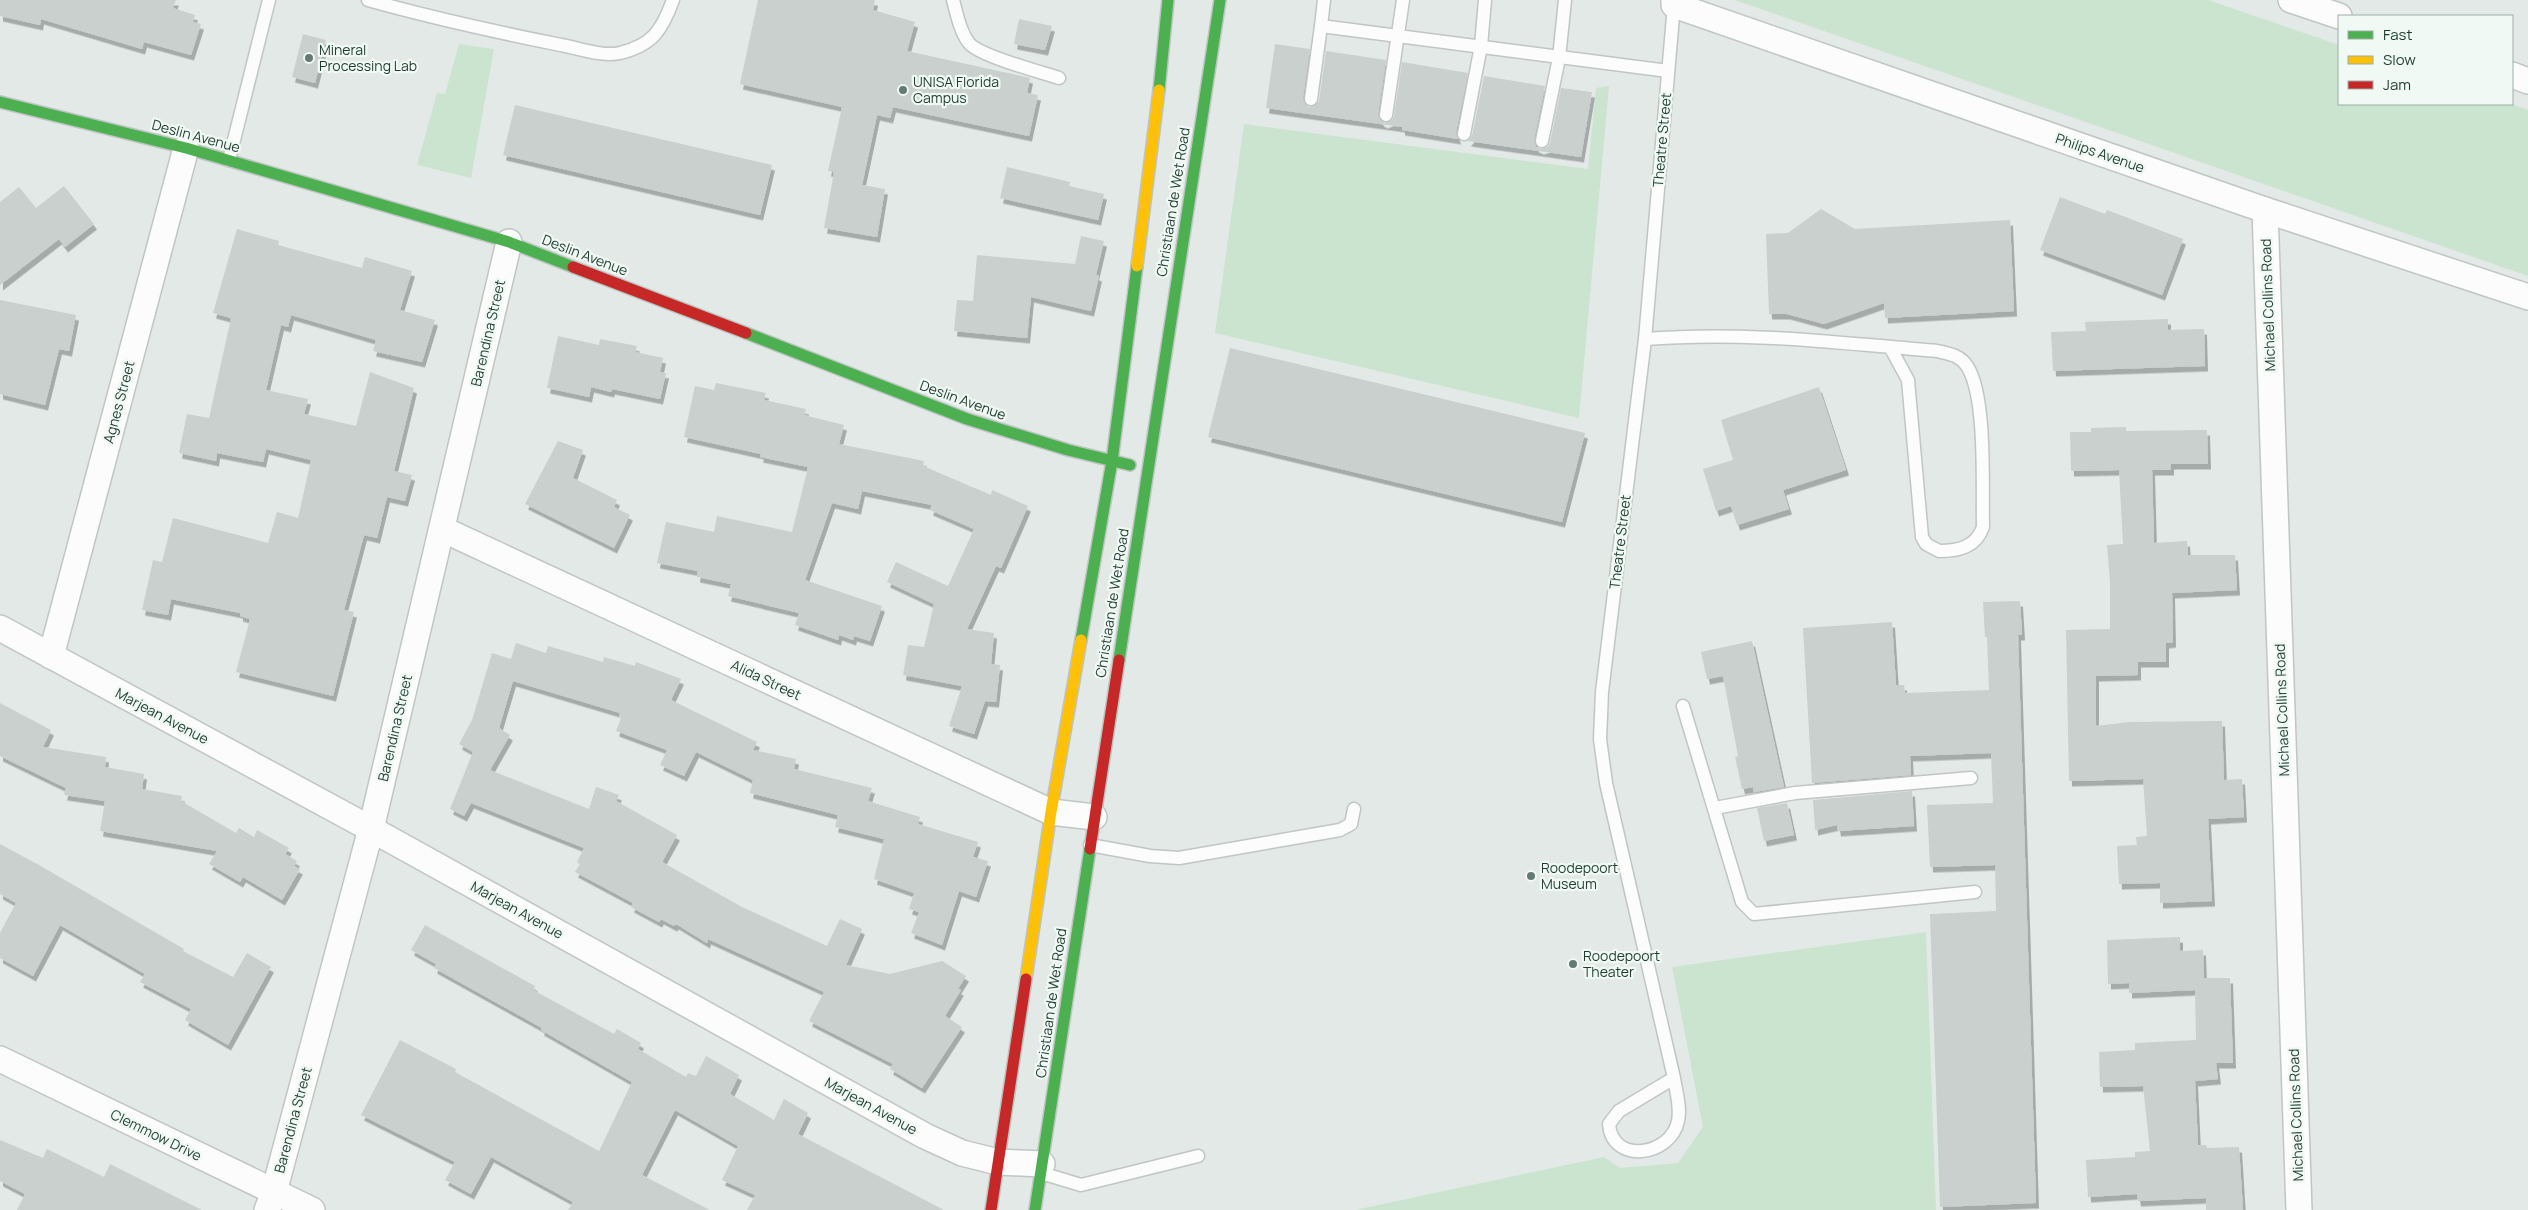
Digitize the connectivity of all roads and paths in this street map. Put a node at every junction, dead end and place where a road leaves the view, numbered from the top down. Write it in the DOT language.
graph roads {
  1 [pos="269,0"];
  2 [pos="368,0"];
  3 [pos="673,0"];
  4 [pos="953,0"];
  5 [pos="1168,0"];
  6 [pos="1220,0"];
  7 [pos="1324,0"];
  8 [pos="1403,0"];
  9 [pos="1485,0"];
  10 [pos="1565,0"];
  11 [pos="2291,0"];
  12 [pos="1674,2"];
  13 [pos="2338,16"];
  14 [pos="1321,26"];
  15 [pos="1398,36"];
  16 [pos="1481,46"];
  17 [pos="1559,58"];
  18 [pos="1668,71"];
  19 [pos="2513,75"];
  20 [pos="1059,78"];
  21 [pos="2528,81"];
  22 [pos="1310,99"];
  23 [pos="0,102"];
  24 [pos="1386,116"];
  25 [pos="1464,134"];
  26 [pos="1542,141"];
  27 [pos="186,148"];
  28 [pos="229,160"];
  29 [pos="2265,210"];
  30 [pos="510,242"];
  31 [pos="2528,297"];
  32 [pos="1645,339"];
  33 [pos="1890,347"];
  34 [pos="1112,461"];
  35 [pos="1148,469"];
  36 [pos="442,529"];
  37 [pos="0,628"];
  38 [pos="51,656"];
  39 [pos="1683,706"];
  40 [pos="1971,778"];
  41 [pos="1715,808"];
  42 [pos="1354,809"];
  43 [pos="1050,812"];
  44 [pos="1094,817"];
  45 [pos="371,829"];
  46 [pos="1090,845"];
  47 [pos="1975,892"];
  48 [pos="0,1059"];
  49 [pos="1674,1078"];
  50 [pos="1198,1156"];
  51 [pos="998,1162"];
  52 [pos="1041,1168"];
  53 [pos="271,1201"];
  54 [pos="312,1210"];
  55 [pos="991,1210"];
  56 [pos="1036,1210"];
  57 [pos="2299,1210"];
  1 -- 28 [label="lane"];
  2 -- 3 [label="lane"];
  4 -- 20 [label="lane"];
  5 -- 34 [label="main road, Christiaan de Wet Road"];
  6 -- 35 [label="main road, Christiaan de Wet Road"];
  7 -- 14 [label="lane"];
  8 -- 15 [label="lane"];
  9 -- 16 [label="lane"];
  10 -- 17 [label="lane"];
  11 -- 13 [label="street"];
  12 -- 18 [label="lane, Theatre Street"];
  12 -- 29 [label="street, Philips Avenue"];
  14 -- 15 [label="lane"];
  14 -- 22 [label="lane"];
  15 -- 16 [label="lane"];
  15 -- 24 [label="lane"];
  16 -- 17 [label="lane"];
  16 -- 25 [label="lane"];
  17 -- 18 [label="lane"];
  17 -- 26 [label="lane"];
  18 -- 32 [label="lane, Theatre Street"];
  19 -- 21 [label="street"];
  23 -- 27 [label="main road, Deslin Avenue"];
  27 -- 28 [label="main road, Deslin Avenue"];
  27 -- 38 [label="street, Agnes Street"];
  28 -- 30 [label="main road, Deslin Avenue"];
  29 -- 31 [label="street, Philips Avenue"];
  29 -- 57 [label="street, Michael Collins Road"];
  30 -- 34 [label="main road, Deslin Avenue"];
  30 -- 36 [label="street, Barendina Street"];
  32 -- 33 [label="lane"];
  32 -- 49 [label="lane, Theatre Street"];
  33 -- 33 [label="lane"];
  34 -- 35 [label="main road, Deslin Avenue"];
  34 -- 43 [label="main road, Christiaan de Wet Road"];
  35 -- 44 [label="main road, Christiaan de Wet Road"];
  36 -- 43 [label="street, Alida Street"];
  36 -- 45 [label="street, Barendina Street"];
  37 -- 38 [label="street, Marjean Avenue"];
  38 -- 45 [label="street, Marjean Avenue"];
  39 -- 41 [label="lane"];
  40 -- 41 [label="lane"];
  41 -- 47 [label="lane"];
  42 -- 46 [label="lane"];
  43 -- 44 [label="street, Alida Street"];
  43 -- 51 [label="main road, Christiaan de Wet Road"];
  44 -- 46 [label="main road, Christiaan de Wet Road"];
  45 -- 51 [label="street, Marjean Avenue"];
  45 -- 53 [label="street, Barendina Street"];
  46 -- 52 [label="main road, Christiaan de Wet Road"];
  48 -- 53 [label="street, Clemmow Drive"];
  49 -- 49 [label="lane, Theatre Street"];
  50 -- 52 [label="lane"];
  51 -- 52 [label="street, Marjean Avenue"];
  51 -- 55 [label="main road, Christiaan de Wet Road"];
  52 -- 56 [label="main road, Christiaan de Wet Road"];
  53 -- 54 [label="street, Clemmow Drive"];
}
